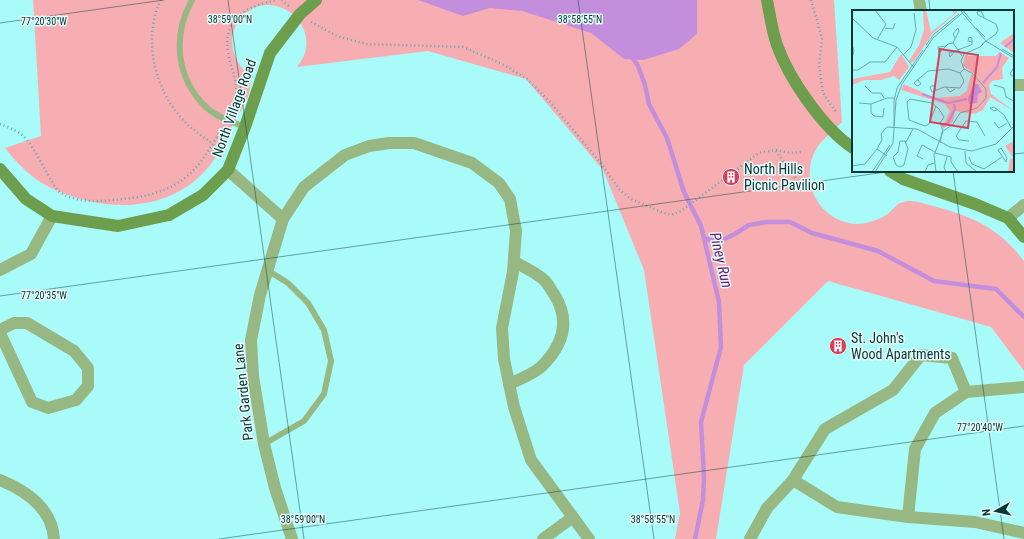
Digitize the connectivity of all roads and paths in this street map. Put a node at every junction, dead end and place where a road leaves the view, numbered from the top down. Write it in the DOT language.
graph roads {
  1 [pos="161,0"];
  2 [pos="192,0"];
  3 [pos="276,0"];
  4 [pos="282,0"];
  5 [pos="316,0"];
  6 [pos="767,0"];
  7 [pos="811,0"];
  8 [pos="919,0"];
  9 [pos="921,10"];
  10 [pos="300,14"];
  11 [pos="836,117"];
  12 [pos="226,120"];
  13 [pos="0,124"];
  14 [pos="245,127"];
  15 [pos="213,144"];
  16 [pos="852,147"];
  17 [pos="776,150"];
  18 [pos="801,152"];
  19 [pos="0,169"];
  20 [pos="228,170"];
  21 [pos="892,172"];
  22 [pos="798,182"];
  23 [pos="1024,205"];
  24 [pos="52,216"];
  25 [pos="1008,218"];
  26 [pos="283,219"];
  27 [pos="1024,237"];
  28 [pos="514,262"];
  29 [pos="0,270"];
  30 [pos="267,270"];
  31 [pos="0,330"];
  32 [pos="0,333"];
  33 [pos="509,384"];
  34 [pos="1024,387"];
  35 [pos="966,392"];
  36 [pos="264,444"];
  37 [pos="0,480"];
  38 [pos="793,480"];
  39 [pos="572,517"];
  40 [pos="908,517"];
  41 [pos="1024,533"];
  42 [pos="54,539"];
  43 [pos="292,539"];
  44 [pos="543,539"];
  45 [pos="589,539"];
  46 [pos="750,539"];
  1 -- 15 [label="path"];
  2 -- 12 [label="lane"];
  3 -- 12 [label="path"];
  4 -- 10 [label="path"];
  5 -- 10 [label="street, North Village Road"];
  6 -- 16 [label="street"];
  7 -- 11 [label="path"];
  8 -- 9 [label="street"];
  10 -- 14 [label="street, North Village Road"];
  10 -- 17 [label="path"];
  12 -- 14 [label="lane"];
  12 -- 15 [label="path"];
  13 -- 15 [label="path"];
  14 -- 20 [label="street, North Village Road"];
  17 -- 18 [label="path"];
  17 -- 22 [label="path"];
  19 -- 24 [label="street, North Village Road"];
  20 -- 24 [label="street, North Village Road"];
  20 -- 26 [label="street"];
  21 -- 25 [label="street"];
  23 -- 25 [label="street"];
  24 -- 29 [label="street"];
  25 -- 27 [label="street"];
  26 -- 28 [label="street, Park Garden Lane"];
  26 -- 30 [label="street, Park Garden Lane"];
  28 -- 33 [label="street, Park Garden Lane"];
  28 -- 33 [label="street"];
  30 -- 36 [label="street, Park Garden Lane"];
  30 -- 36 [label="lane"];
  31 -- 32 [label="street"];
  33 -- 39 [label="street, Park Garden Lane"];
  34 -- 35 [label="street"];
  35 -- 38 [label="street"];
  35 -- 40 [label="street"];
  36 -- 43 [label="street, Park Garden Lane"];
  37 -- 42 [label="street"];
  38 -- 40 [label="street"];
  38 -- 46 [label="street"];
  39 -- 44 [label="street"];
  39 -- 45 [label="street, Park Garden Lane"];
  40 -- 41 [label="street"];
}
